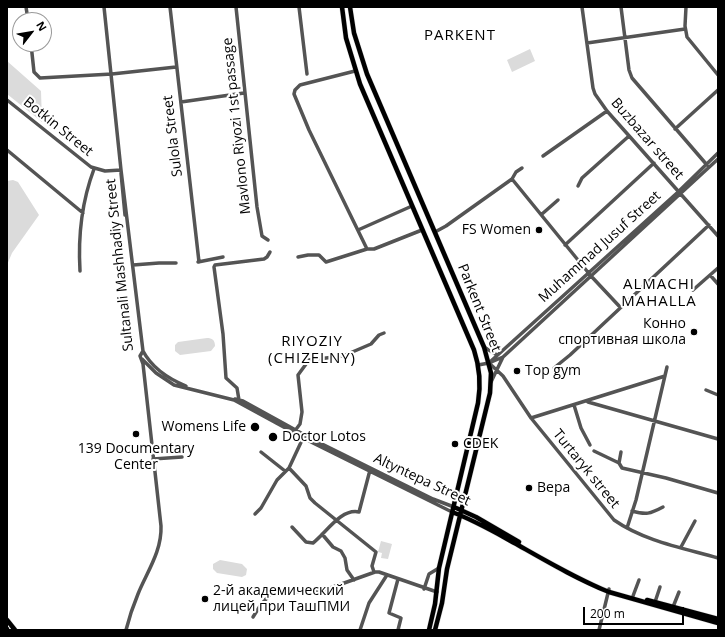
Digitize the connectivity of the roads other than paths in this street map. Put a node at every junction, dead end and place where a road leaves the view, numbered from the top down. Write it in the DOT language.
graph roads {
  1 [pos="104,7"];
  2 [pos="170,7"];
  3 [pos="236,7"];
  4 [pos="299,7"];
  5 [pos="342,7"];
  6 [pos="350,7"];
  7 [pos="582,7"];
  8 [pos="621,7"];
  9 [pos="686,7"];
  10 [pos="685,29"];
  11 [pos="624,37"];
  12 [pos="587,43"];
  13 [pos="32,52"];
  14 [pos="176,66"];
  15 [pos="355,71"];
  16 [pos="112,74"];
  17 [pos="307,74"];
  18 [pos="718,74"];
  19 [pos="718,90"];
  20 [pos="244,93"];
  21 [pos="7,100"];
  22 [pos="181,102"];
  23 [pos="607,111"];
  24 [pos="676,129"];
  25 [pos="629,136"];
  26 [pos="7,150"];
  27 [pos="718,153"];
  28 [pos="543,156"];
  29 [pos="718,159"];
  30 [pos="654,163"];
  31 [pos="707,165"];
  32 [pos="522,168"];
  33 [pos="94,169"];
  34 [pos="121,170"];
  35 [pos="512,179"];
  36 [pos="578,186"];
  37 [pos="680,193"];
  38 [pos="558,200"];
  39 [pos="412,206"];
  40 [pos="83,213"];
  41 [pos="542,214"];
  42 [pos="708,225"];
  43 [pos="358,230"];
  44 [pos="422,230"];
  45 [pos="434,232"];
  46 [pos="718,236"];
  47 [pos="268,240"];
  48 [pos="565,245"];
  49 [pos="367,249"];
  50 [pos="270,252"];
  51 [pos="223,257"];
  52 [pos="298,257"];
  53 [pos="176,263"];
  54 [pos="133,266"];
  55 [pos="718,268"];
  56 [pos="80,271"];
  57 [pos="589,274"];
  58 [pos="710,275"];
  59 [pos="718,284"];
  60 [pos="693,290"];
  61 [pos="620,307"];
  62 [pos="384,333"];
  63 [pos="484,347"];
  64 [pos="143,351"];
  65 [pos="497,355"];
  66 [pos="140,356"];
  67 [pos="503,358"];
  68 [pos="489,363"];
  69 [pos="478,365"];
  70 [pos="667,367"];
  71 [pos="554,368"];
  72 [pos="497,370"];
  73 [pos="665,376"];
  74 [pos="491,382"];
  75 [pos="706,390"];
  76 [pos="718,395"];
  77 [pos="219,396"];
  78 [pos="237,400"];
  79 [pos="587,402"];
  80 [pos="574,405"];
  81 [pos="531,418"];
  82 [pos="655,421"];
  83 [pos="295,432"];
  84 [pos="303,438"];
  85 [pos="718,439"];
  86 [pos="590,445"];
  87 [pos="261,452"];
  88 [pos="594,452"];
  89 [pos="621,452"];
  90 [pos="182,457"];
  91 [pos="153,459"];
  92 [pos="619,463"];
  93 [pos="289,468"];
  94 [pos="370,470"];
  95 [pos="285,471"];
  96 [pos="642,472"];
  97 [pos="718,493"];
  98 [pos="663,507"];
  99 [pos="453,509"];
  100 [pos="632,511"];
  101 [pos="462,513"];
  102 [pos="255,514"];
  103 [pos="336,521"];
  104 [pos="695,521"];
  105 [pos="292,527"];
  106 [pos="627,528"];
  107 [pos="322,534"];
  108 [pos="681,547"];
  109 [pos="718,558"];
  110 [pos="439,568"];
  111 [pos="374,572"];
  112 [pos="387,575"];
  113 [pos="354,580"];
  114 [pos="398,580"];
  115 [pos="639,580"];
  116 [pos="660,587"];
  117 [pos="424,589"];
  118 [pos="609,590"];
  119 [pos="437,592"];
  120 [pos="679,592"];
  121 [pos="633,596"];
  122 [pos="657,603"];
  123 [pos="673,607"];
  124 [pos="253,617"];
  125 [pos="718,619"];
  126 [pos="7,621"];
  127 [pos="718,623"];
  128 [pos="14,630"];
  129 [pos="126,630"];
  130 [pos="360,630"];
  131 [pos="398,630"];
  132 [pos="429,630"];
  133 [pos="436,630"];
  134 [pos="600,630"];
  1 -- 16 [label="street, Sultаnali Mashhadiy Street"];
  2 -- 14 [label="street, Sulola Street"];
  3 -- 20 [label="street, Mavlono Riyozi 1st passage"];
  4 -- 17 [label="street"];
  5 -- 15 [label="main road, Parkent Street"];
  6 -- 45 [label="main road, Parkent Street"];
  7 -- 12 [label="street, Buzbazar street"];
  8 -- 11 [label="street"];
  9 -- 10 [label="street"];
  10 -- 11 [label="street"];
  10 -- 18 [label="street"];
  11 -- 12 [label="street"];
  11 -- 24 [label="street"];
  12 -- 23 [label="street, Buzbazar street"];
  13 -- 16 [label="street"];
  14 -- 16 [label="street"];
  14 -- 22 [label="street, Sulola Street"];
  15 -- 39 [label="main road, Parkent Street"];
  15 -- 43 [label="street"];
  16 -- 34 [label="street, Sultаnali Mashhadiy Street"];
  19 -- 24 [label="street"];
  20 -- 22 [label="street"];
  20 -- 47 [label="street, Mavlono Riyozi 1st passage"];
  21 -- 33 [label="street, Botkin Street"];
  22 -- 51 [label="street, Sulola Street"];
  23 -- 25 [label="street, Buzbazar street"];
  23 -- 28 [label="street"];
  24 -- 31 [label="street"];
  25 -- 30 [label="street, Buzbazar street"];
  25 -- 36 [label="street"];
  26 -- 40 [label="street"];
  27 -- 31 [label="street, Muhammad Jusuf Street"];
  29 -- 31 [label="street, Muhammad Jusuf Street"];
  30 -- 37 [label="street, Buzbazar street"];
  30 -- 48 [label="street"];
  31 -- 37 [label="street, Muhammad Jusuf Street"];
  32 -- 35 [label="street"];
  33 -- 34 [label="street, Botkin Street"];
  33 -- 40 [label="street"];
  34 -- 54 [label="street, Sultаnali Mashhadiy Street"];
  35 -- 41 [label="street"];
  35 -- 45 [label="street"];
  37 -- 42 [label="street, Buzbazar street"];
  37 -- 57 [label="street, Muhammad Jusuf Street"];
  38 -- 41 [label="street"];
  39 -- 43 [label="street"];
  39 -- 44 [label="main road, Parkent Street"];
  40 -- 56 [label="street"];
  41 -- 48 [label="street"];
  42 -- 46 [label="street, Buzbazar street"];
  42 -- 61 [label="street"];
  43 -- 49 [label="street"];
  44 -- 49 [label="street"];
  44 -- 69 [label="main road, Parkent Street"];
  45 -- 63 [label="main road, Parkent Street"];
  48 -- 57 [label="street"];
  49 -- 52 [label="street"];
  50 -- 78 [label="street"];
  53 -- 54 [label="street"];
  54 -- 64 [label="street, Sultаnali Mashhadiy Street"];
  54 -- 66 [label="street, Sultаnali Mashhadiy Street"];
  55 -- 58 [label="street"];
  57 -- 61 [label="street"];
  57 -- 65 [label="street, Muhammad Jusuf Street"];
  57 -- 67 [label="street, Muhammad Jusuf Street"];
  58 -- 59 [label="street"];
  58 -- 60 [label="street"];
  61 -- 71 [label="street"];
  62 -- 83 [label="street"];
  63 -- 65 [label="street"];
  63 -- 68 [label="main road, Parkent Street"];
  64 -- 66 [label="street"];
  64 -- 77 [label="street, Altyntepa Street"];
  65 -- 68 [label="street, Muhammad Jusuf Street"];
  66 -- 77 [label="street, Altyntepa Street"];
  66 -- 91 [label="street, Sultаnali Mashhadiy Street"];
  67 -- 68 [label="street, Muhammad Jusuf Street"];
  67 -- 72 [label="street, Muhammad Jusuf Street"];
  68 -- 69 [label="street"];
  68 -- 72 [label="street, Turtaryk street"];
  68 -- 74 [label="main road, Parkent Street"];
  69 -- 99 [label="main road, Parkent Street"];
  70 -- 73 [label="street"];
  72 -- 74 [label="street, Muhammad Jusuf Street"];
  72 -- 81 [label="street, Turtaryk street"];
  73 -- 79 [label="street"];
  73 -- 82 [label="street"];
  74 -- 101 [label="main road, Parkent Street"];
  75 -- 76 [label="street"];
  77 -- 78 [label="street, Altyntepa Street"];
  78 -- 83 [label="street, Altyntepa Street"];
  79 -- 80 [label="street"];
  79 -- 82 [label="street"];
  80 -- 81 [label="street"];
  80 -- 86 [label="street"];
  81 -- 106 [label="street, Turtaryk street"];
  82 -- 85 [label="street"];
  82 -- 96 [label="street"];
  83 -- 84 [label="street, Altyntepa Street"];
  83 -- 94 [label="street, Altyntepa Street"];
  84 -- 93 [label="street"];
  84 -- 94 [label="street, Altyntepa Street"];
  87 -- 95 [label="street"];
  88 -- 92 [label="street"];
  89 -- 92 [label="street"];
  90 -- 91 [label="street"];
  91 -- 129 [label="street, Sultаnali Mashhadiy Street"];
  92 -- 96 [label="street"];
  93 -- 95 [label="street"];
  93 -- 103 [label="street"];
  94 -- 99 [label="street, Altyntepa Street"];
  94 -- 103 [label="street"];
  95 -- 102 [label="street"];
  96 -- 97 [label="street"];
  96 -- 100 [label="street"];
  98 -- 100 [label="street"];
  99 -- 101 [label="main road, Altyntepa Street"];
  99 -- 110 [label="main road, Parkent Street"];
  100 -- 106 [label="street"];
  101 -- 118 [label="main road, Altyntepa Street"];
  101 -- 133 [label="main road, Parkent Street"];
  103 -- 107 [label="street"];
  103 -- 111 [label="street"];
  104 -- 108 [label="street"];
  105 -- 107 [label="street"];
  106 -- 108 [label="street, Turtaryk street"];
  107 -- 113 [label="street"];
  108 -- 109 [label="street, Turtaryk street"];
  110 -- 117 [label="street"];
  110 -- 119 [label="main road, Parkent Street"];
  111 -- 112 [label="street"];
  111 -- 113 [label="street"];
  112 -- 114 [label="street"];
  112 -- 130 [label="street"];
  113 -- 124 [label="street"];
  114 -- 117 [label="street"];
  114 -- 131 [label="street"];
  115 -- 121 [label="street"];
  116 -- 122 [label="street"];
  117 -- 119 [label="street"];
  118 -- 121 [label="main road"];
  118 -- 122 [label="main road"];
  118 -- 134 [label="street"];
  119 -- 132 [label="main road, Parkent Street"];
  120 -- 123 [label="street"];
  121 -- 122 [label="main road"];
  122 -- 123 [label="main road"];
  122 -- 127 [label="main road"];
  123 -- 125 [label="main road"];
  126 -- 128 [label="main road"];
}
